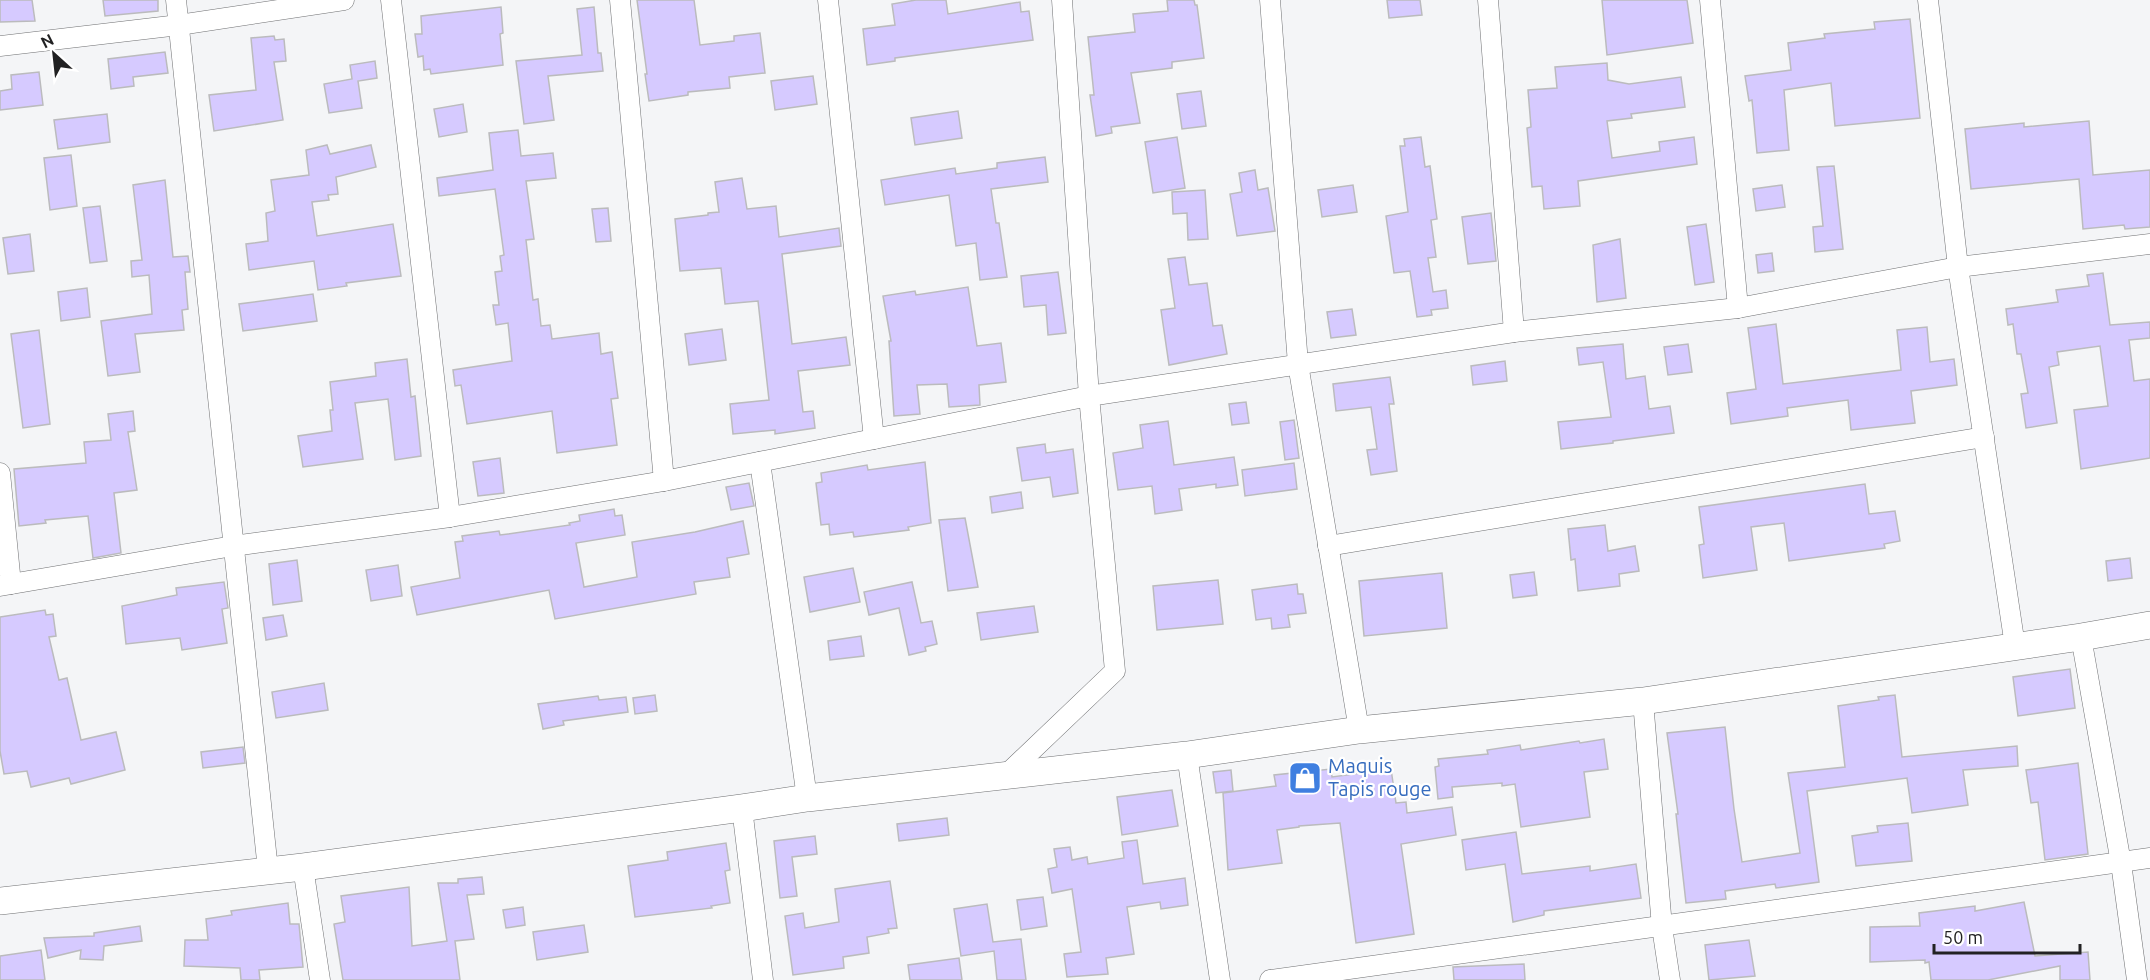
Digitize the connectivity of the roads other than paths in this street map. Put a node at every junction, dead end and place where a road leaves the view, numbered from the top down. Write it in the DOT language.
graph roads {
  1 [pos="176,0"];
  2 [pos="344,0"];
  3 [pos="391,0"];
  4 [pos="620,0"];
  5 [pos="828,0"];
  6 [pos="1062,0"];
  7 [pos="1270,0"];
  8 [pos="1488,0"];
  9 [pos="1710,0"];
  10 [pos="1928,0"];
  11 [pos="179,25"];
  12 [pos="0,46"];
  13 [pos="2150,244"];
  14 [pos="1958,267"];
  15 [pos="1738,308"];
  16 [pos="1514,332"];
  17 [pos="1298,364"];
  18 [pos="1089,396"];
  19 [pos="1984,437"];
  20 [pos="874,439"];
  21 [pos="760,462"];
  22 [pos="0,473"];
  23 [pos="664,482"];
  24 [pos="450,517"];
  25 [pos="233,546"];
  26 [pos="1328,546"];
  27 [pos="6,585"];
  28 [pos="2150,625"];
  29 [pos="2081,637"];
  30 [pos="2015,646"];
  31 [pos="1643,701"];
  32 [pos="1359,730"];
  33 [pos="1187,755"];
  34 [pos="1006,775"];
  35 [pos="807,798"];
  36 [pos="742,808"];
  37 [pos="2150,858"];
  38 [pos="2121,863"];
  39 [pos="303,867"];
  40 [pos="268,870"];
  41 [pos="0,902"];
  42 [pos="1662,927"];
  43 [pos="320,980"];
  44 [pos="763,980"];
  45 [pos="1220,980"];
  46 [pos="1270,980"];
  47 [pos="1670,980"];
  48 [pos="2137,980"];
  1 -- 11 [label="street"];
  2 -- 11 [label="street"];
  3 -- 24 [label="street"];
  4 -- 23 [label="street"];
  5 -- 20 [label="street"];
  6 -- 18 [label="street"];
  7 -- 17 [label="street"];
  8 -- 16 [label="street"];
  9 -- 15 [label="street"];
  10 -- 14 [label="street"];
  11 -- 12 [label="street"];
  11 -- 25 [label="street"];
  13 -- 14 [label="street"];
  14 -- 15 [label="street"];
  14 -- 19 [label="street"];
  15 -- 16 [label="street"];
  16 -- 17 [label="street"];
  17 -- 18 [label="street"];
  17 -- 26 [label="street"];
  18 -- 20 [label="street"];
  18 -- 34 [label="street"];
  19 -- 26 [label="street"];
  19 -- 30 [label="street"];
  20 -- 21 [label="street"];
  21 -- 23 [label="street"];
  21 -- 35 [label="street"];
  22 -- 27 [label="street"];
  23 -- 24 [label="street"];
  24 -- 25 [label="street"];
  25 -- 27 [label="street"];
  25 -- 40 [label="street"];
  26 -- 32 [label="street"];
  28 -- 29 [label="street"];
  29 -- 30 [label="street"];
  29 -- 38 [label="street"];
  30 -- 31 [label="street"];
  31 -- 32 [label="street"];
  31 -- 42 [label="street"];
  32 -- 33 [label="street"];
  33 -- 34 [label="street"];
  33 -- 45 [label="street"];
  34 -- 35 [label="street"];
  35 -- 36 [label="street"];
  36 -- 39 [label="street"];
  36 -- 44 [label="street"];
  37 -- 38 [label="street"];
  38 -- 42 [label="street"];
  38 -- 48 [label="street"];
  39 -- 40 [label="street"];
  39 -- 43 [label="street"];
  40 -- 41 [label="street"];
  42 -- 46 [label="street"];
  42 -- 47 [label="street"];
}
